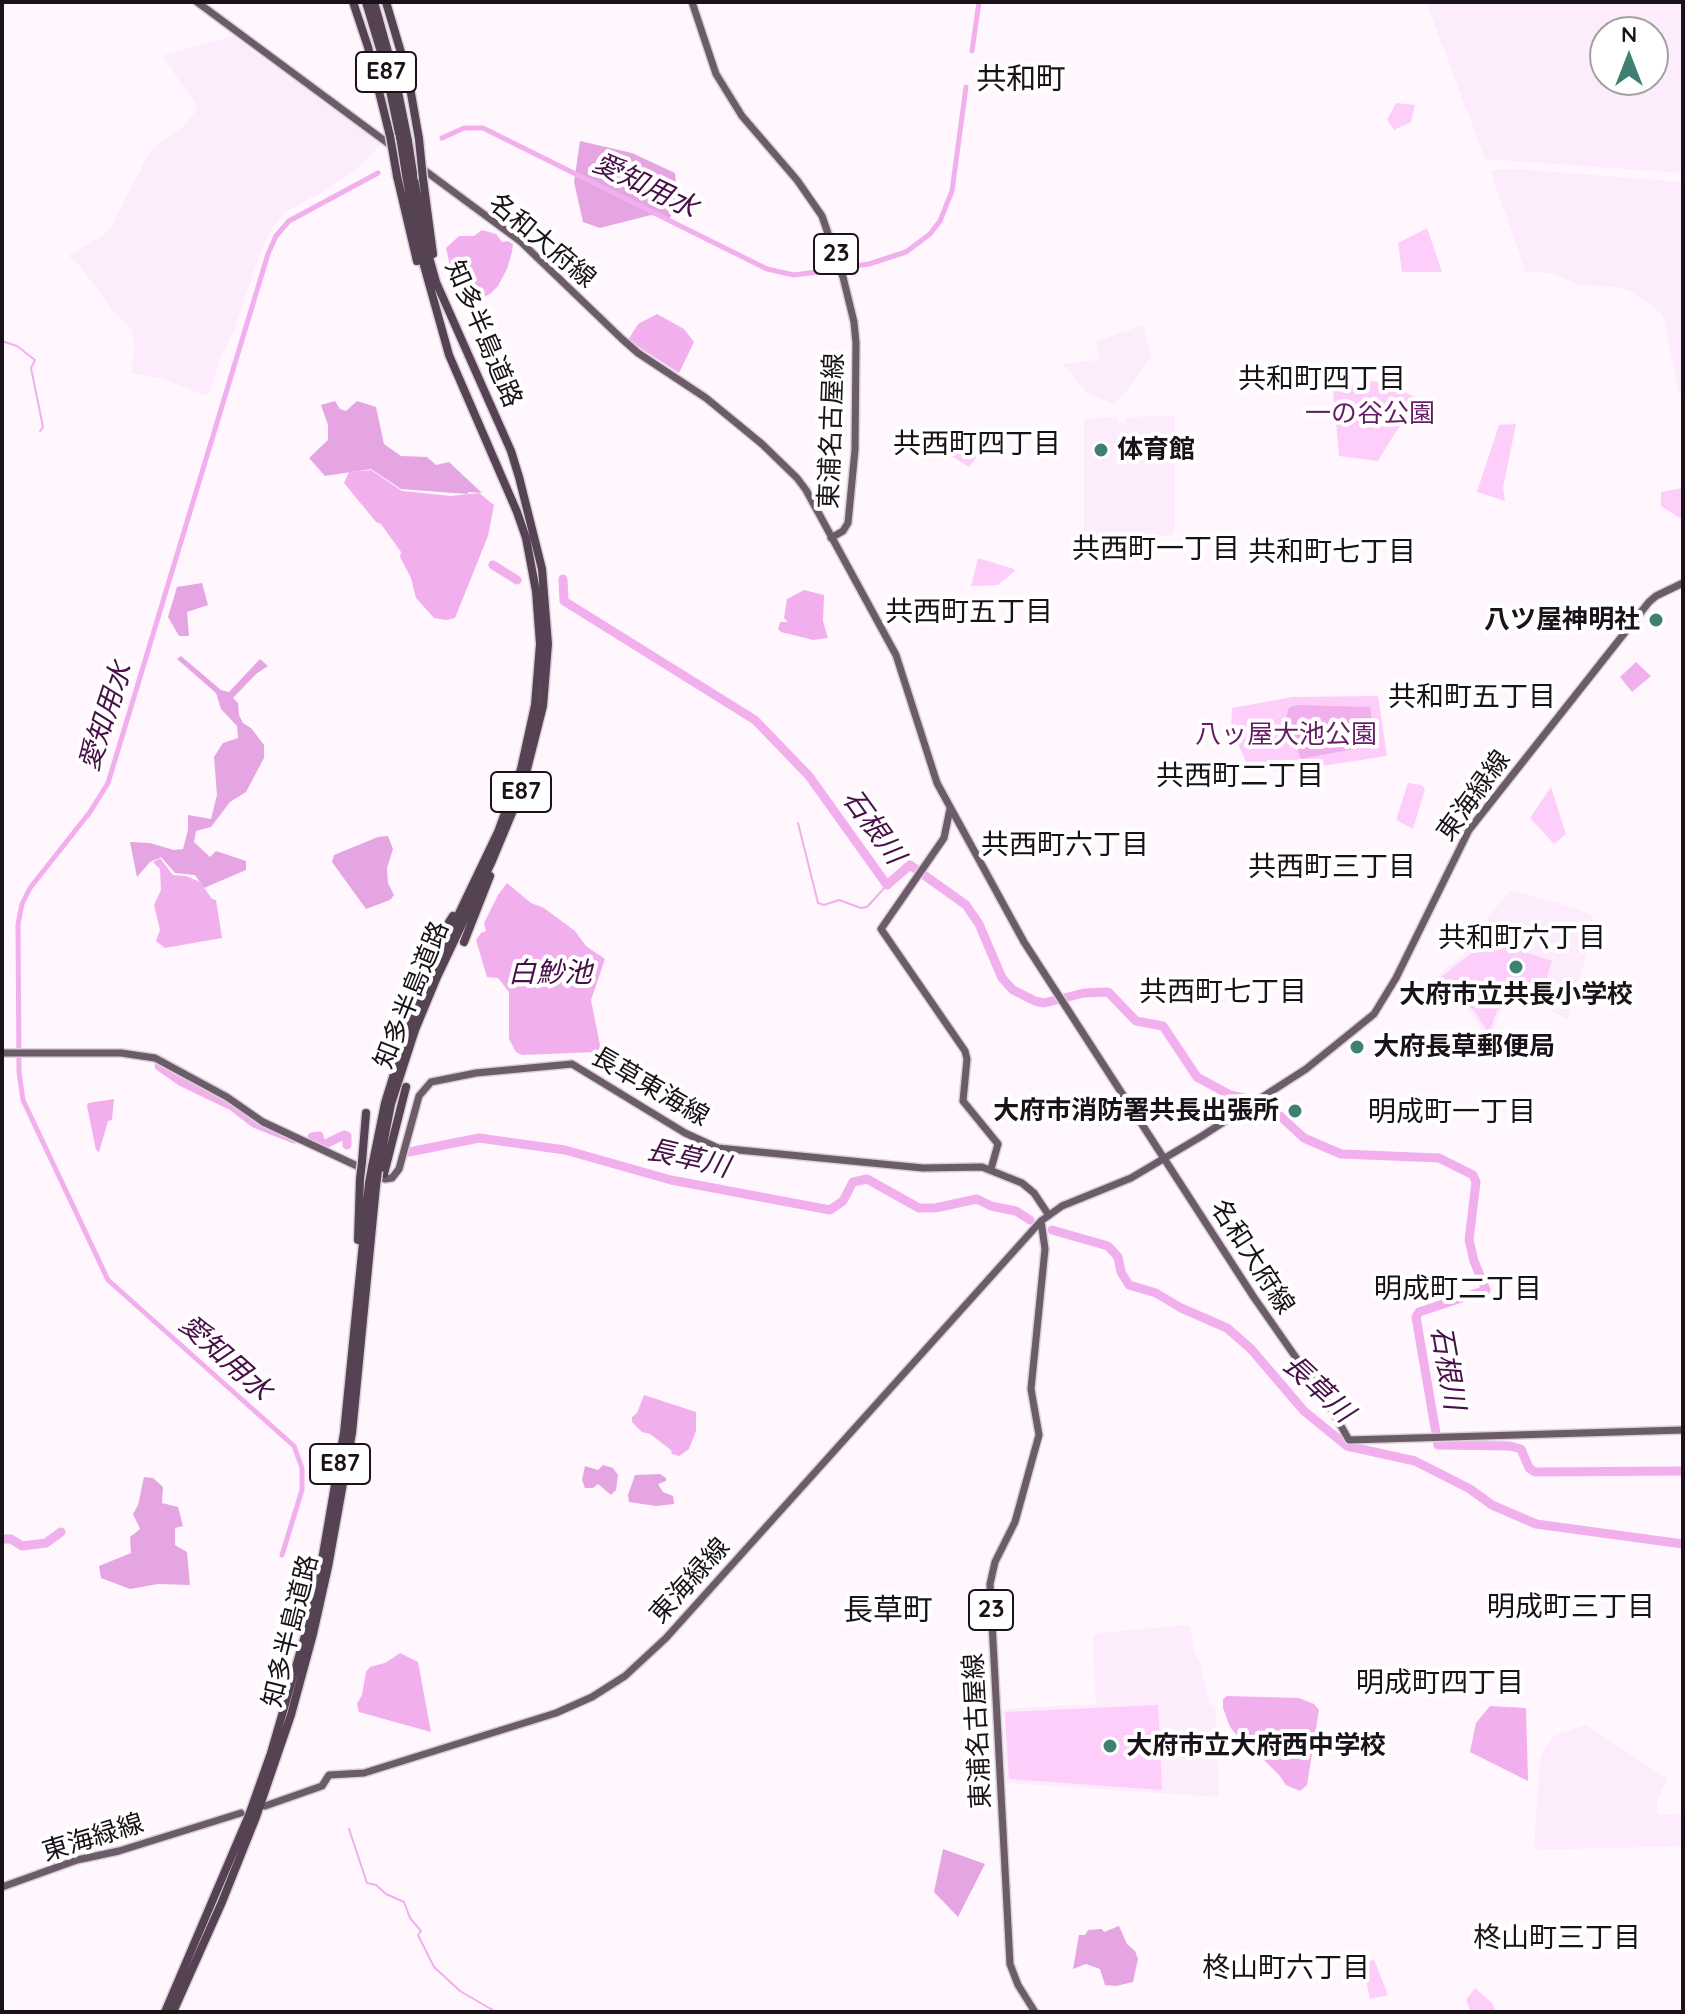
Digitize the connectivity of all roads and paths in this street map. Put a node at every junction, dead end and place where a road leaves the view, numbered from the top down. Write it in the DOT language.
graph roads {
  1 [pos="197,2"];
  2 [pos="353,2"];
  3 [pos="366,2"];
  4 [pos="374,2"];
  5 [pos="386,2"];
  6 [pos="692,2"];
  7 [pos="404,142"];
  8 [pos="405,175"];
  9 [pos="441,295"];
  10 [pos="831,538"];
  11 [pos="1683,583"];
  12 [pos="950,809"];
  13 [pos="504,834"];
  14 [pos="485,859"];
  15 [pos="464,942"];
  16 [pos="419,969"];
  17 [pos="2,1053"];
  18 [pos="406,1087"];
  19 [pos="366,1113"];
  20 [pos="1165,1158"];
  21 [pos="991,1169"];
  22 [pos="378,1171"];
  23 [pos="372,1184"];
  24 [pos="1048,1214"];
  25 [pos="1041,1221"];
  26 [pos="1683,1430"];
  27 [pos="279,1741"];
  28 [pos="274,1754"];
  29 [pos="265,1806"];
  30 [pos="241,1813"];
  31 [pos="2,1887"];
  32 [pos="165,2012"];
  33 [pos="173,2012"];
  34 [pos="1035,2012"];
  1 -- 10 [label="main road, 名和大府線"];
  2 -- 8 [label="highway, bridge"];
  3 -- 7 [label="highway, 知多半島道路 / E87"];
  4 -- 7 [label="highway, 知多半島道路 / E87"];
  5 -- 9 [label="highway, bridge"];
  6 -- 10 [label="main road, 東浦名古屋線 / 23"];
  7 -- 8 [label="highway, 知多半島道路 / E87, bridge"];
  8 -- 9 [label="highway, 知多半島道路 / E87"];
  8 -- 14 [label="highway, 知多半島道路 / E87"];
  9 -- 13 [label="highway, 知多半島道路 / E87"];
  10 -- 12 [label="main road, 東浦名古屋線"];
  11 -- 20 [label="main road, 東海緑線"];
  12 -- 20 [label="main road, 名和大府線"];
  12 -- 21 [label="main road"];
  13 -- 15 [label="highway"];
  13 -- 22 [label="highway, 知多半島道路 / E87"];
  14 -- 16 [label="highway"];
  14 -- 22 [label="highway, 知多半島道路 / E87"];
  17 -- 21 [label="main road, 長草東海線"];
  18 -- 22 [label="highway"];
  19 -- 23 [label="highway, bridge"];
  20 -- 24 [label="main road"];
  20 -- 26 [label="main road, 名和大府線"];
  21 -- 24 [label="main road"];
  22 -- 23 [label="highway, 知多半島道路 / E87, bridge"];
  23 -- 27 [label="highway, 知多半島道路 / E87"];
  23 -- 27 [label="highway, 知多半島道路 / E87"];
  24 -- 25 [label="main road"];
  25 -- 29 [label="main road, 東海緑線"];
  25 -- 34 [label="main road, 東浦名古屋線 / 23"];
  27 -- 28 [label="highway, 知多半島道路 / E87"];
  28 -- 32 [label="highway, 知多半島道路 / E87"];
  28 -- 33 [label="highway, 知多半島道路 / E87"];
  30 -- 31 [label="main road, 東海緑線"];
}
